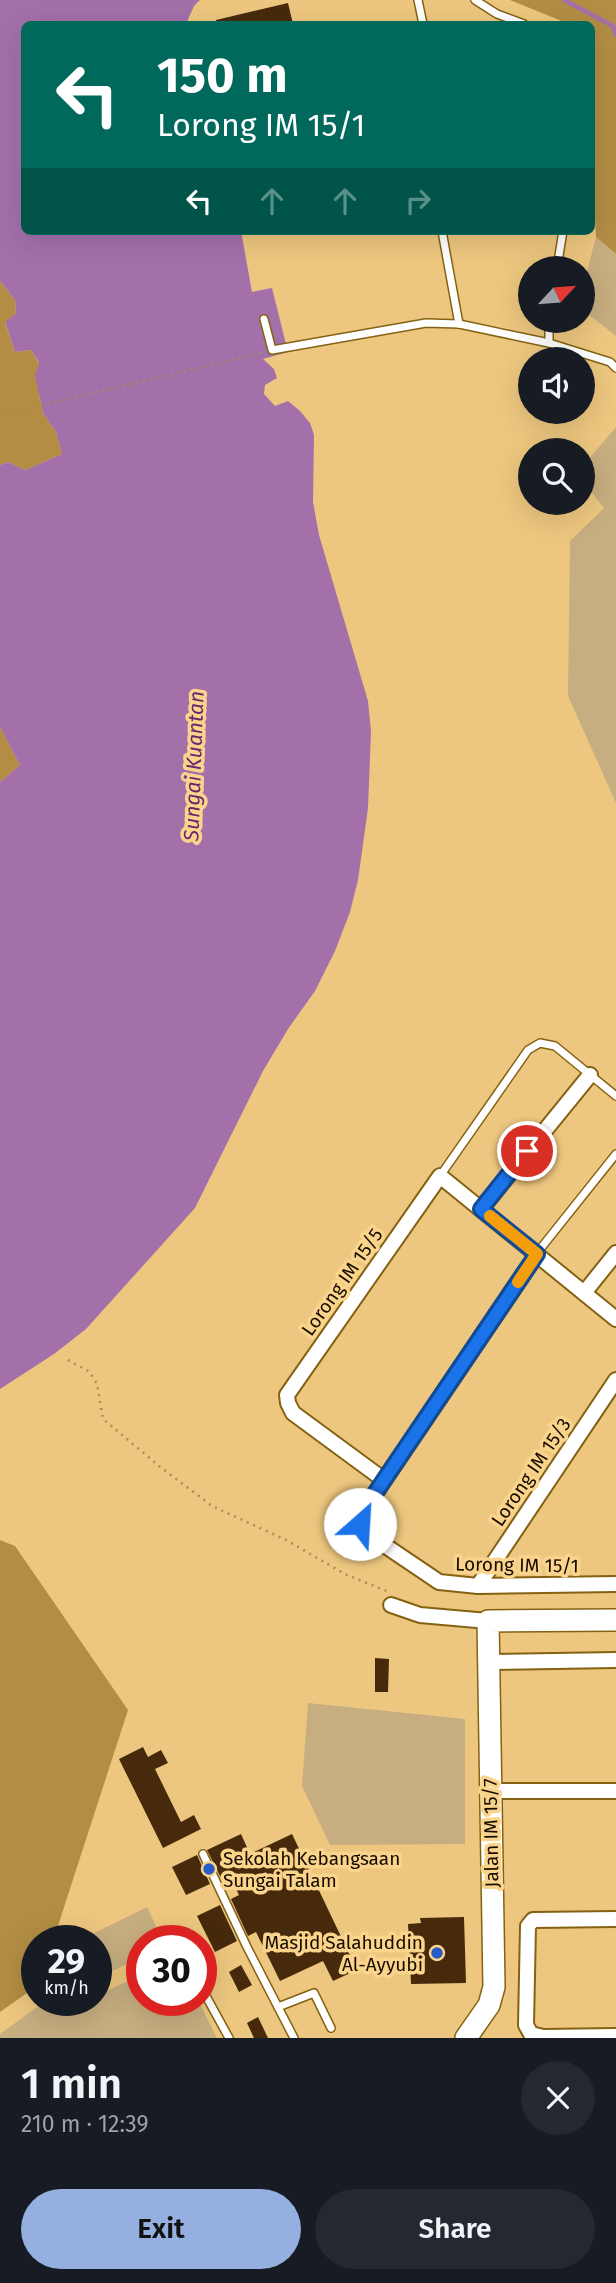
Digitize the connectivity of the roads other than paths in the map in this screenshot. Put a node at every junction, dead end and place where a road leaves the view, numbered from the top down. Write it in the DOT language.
graph roads {
  1 [pos="418,0"];
  2 [pos="475,0"];
  3 [pos="422,21"];
  4 [pos="516,21"];
  5 [pos="443,235"];
  6 [pos="562,235"];
  7 [pos="559,256"];
  8 [pos="264,319"];
  9 [pos="459,324"];
  10 [pos="549,333"];
  11 [pos="549,343"];
  12 [pos="616,368"];
  13 [pos="590,1075"];
  14 [pos="616,1096"];
  15 [pos="616,1154"];
  16 [pos="440,1176"];
  17 [pos="481,1209"];
  18 [pos="537,1254"];
  19 [pos="616,1254"];
  20 [pos="584,1293"];
  21 [pos="616,1319"];
  22 [pos="616,1380"];
  23 [pos="384,1480"];
  24 [pos="616,1584"];
  25 [pos="478,1586"];
  26 [pos="391,1605"];
  27 [pos="488,1620"];
  28 [pos="616,1620"];
  29 [pos="616,1660"];
  30 [pos="489,1662"];
  31 [pos="490,1791"];
  32 [pos="616,1791"];
  33 [pos="203,1854"];
  34 [pos="616,1919"];
  35 [pos="278,2007"];
  36 [pos="217,2016"];
  37 [pos="331,2028"];
  38 [pos="616,2036"];
  39 [pos="543,2037"];
  40 [pos="229,2038"];
  41 [pos="294,2038"];
  42 [pos="466,2038"];
  1 -- 3 [label="lane"];
  2 -- 4 [label="lane"];
  5 -- 9 [label="lane"];
  6 -- 7 [label="lane"];
  8 -- 9 [label="lane"];
  9 -- 11 [label="lane"];
  10 -- 11 [label="lane"];
  11 -- 12 [label="lane"];
  13 -- 14 [label="lane"];
  13 -- 16 [label="lane"];
  13 -- 17 [label="street"];
  15 -- 18 [label="lane"];
  16 -- 17 [label="street"];
  16 -- 23 [label="street, Lorong IM 15/5"];
  17 -- 18 [label="street"];
  18 -- 20 [label="street"];
  18 -- 23 [label="street"];
  19 -- 20 [label="street"];
  20 -- 21 [label="street"];
  22 -- 25 [label="street, Lorong IM 15/3"];
  23 -- 25 [label="street, Lorong IM 15/1"];
  24 -- 25 [label="street, Lorong IM 15/1"];
  26 -- 27 [label="street"];
  27 -- 28 [label="street"];
  27 -- 30 [label="street, Jalan IM 15/7"];
  29 -- 30 [label="street"];
  30 -- 31 [label="street, Jalan IM 15/7"];
  31 -- 32 [label="street"];
  31 -- 42 [label="street, Jalan IM 15/7"];
  33 -- 35 [label="lane"];
  34 -- 39 [label="street"];
  35 -- 37 [label="lane"];
  35 -- 41 [label="lane"];
  36 -- 40 [label="lane"];
  38 -- 39 [label="street"];
}
